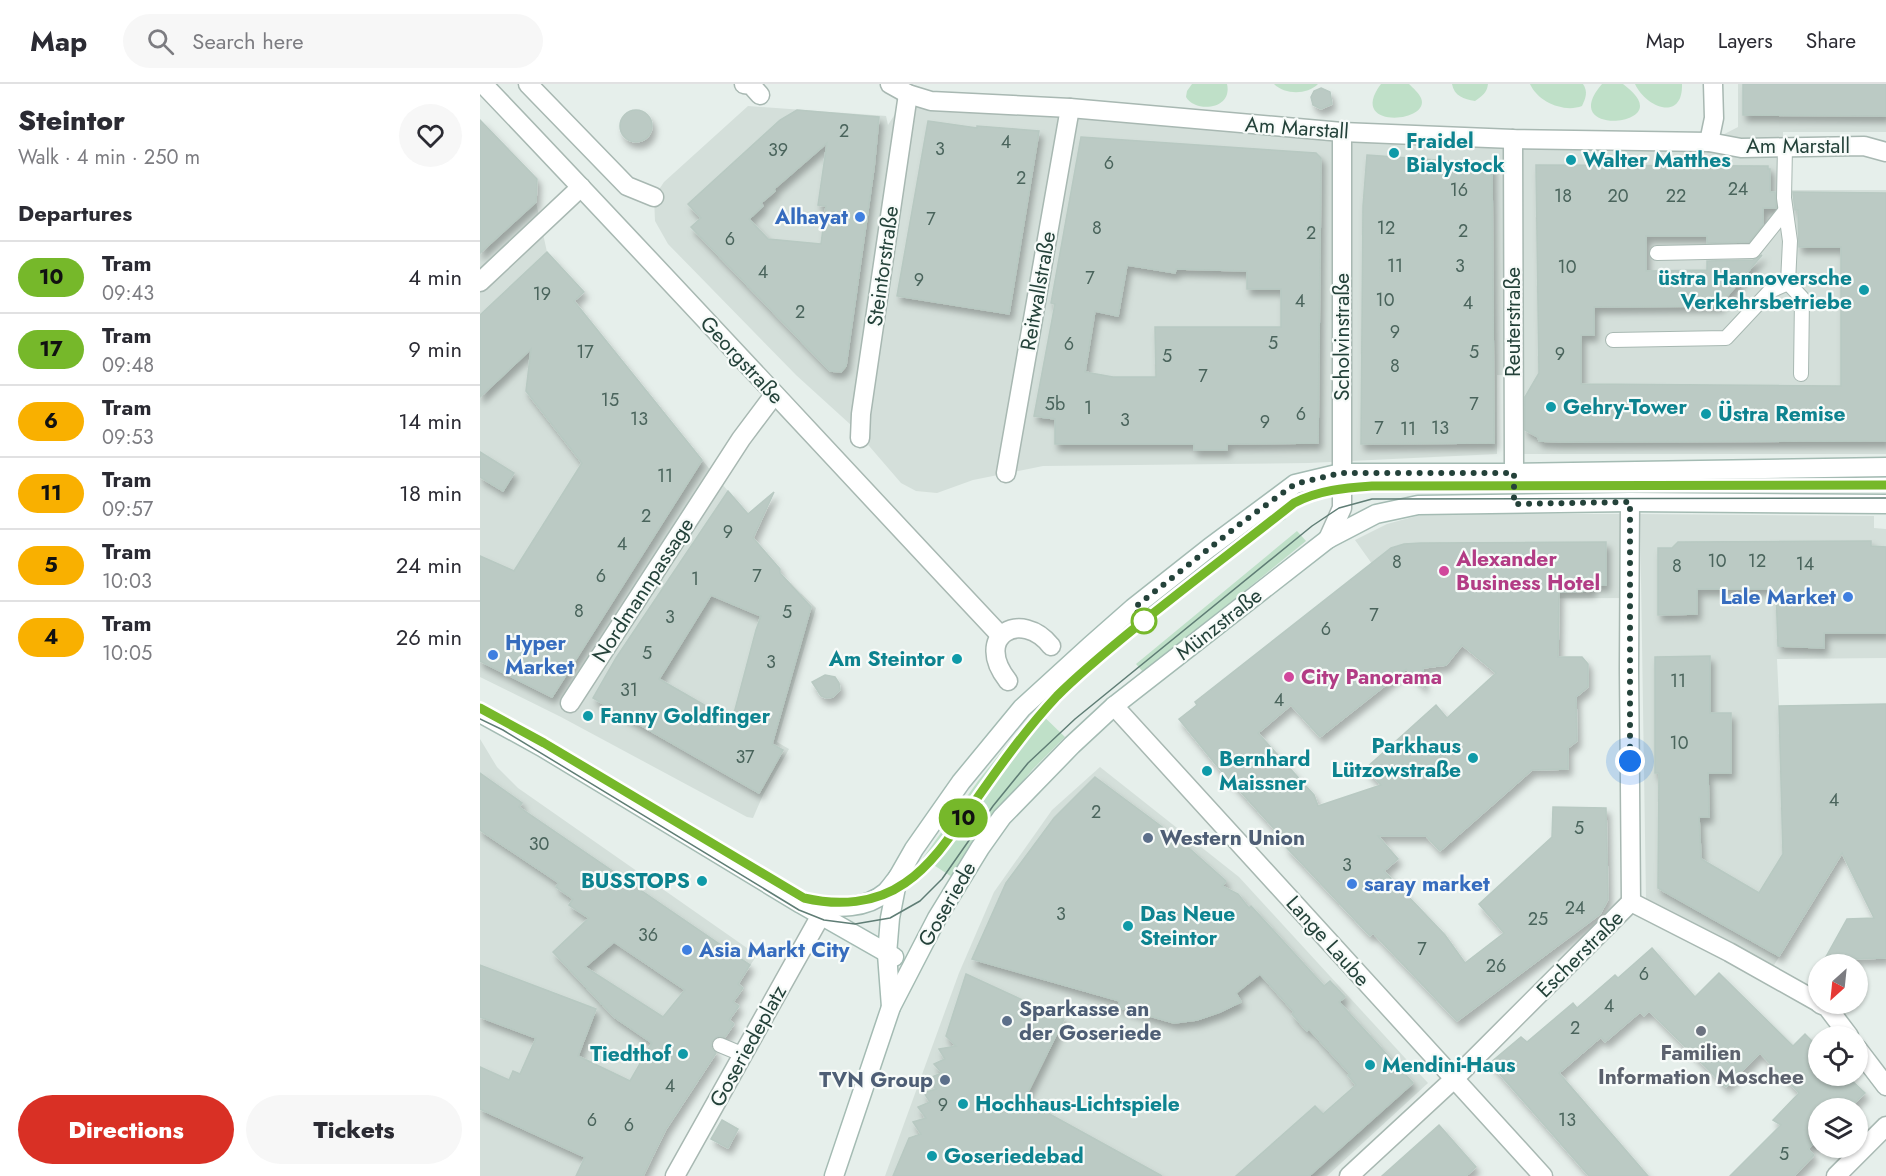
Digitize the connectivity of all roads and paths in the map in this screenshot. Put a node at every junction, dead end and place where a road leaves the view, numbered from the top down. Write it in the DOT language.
graph roads {
  1 [pos="483,84"];
  2 [pos="528,84"];
  3 [pos="744,84"];
  4 [pos="890,84"];
  5 [pos="1713,84"];
  6 [pos="908,94"];
  7 [pos="760,95"];
  8 [pos="1070,108"];
  9 [pos="1342,132"];
  10 [pos="1513,139"];
  11 [pos="1709,142"];
  12 [pos="1785,147"];
  13 [pos="1886,153"];
  14 [pos="581,187"];
  15 [pos="654,197"];
  16 [pos="1785,211"];
  17 [pos="1657,253"];
  18 [pos="480,282"];
  19 [pos="1788,283"];
  20 [pos="1613,340"];
  21 [pos="1801,374"];
  22 [pos="774,395"];
  23 [pos="860,438"];
  24 [pos="1886,467"];
  25 [pos="1006,473"];
  26 [pos="1341,473"];
  27 [pos="1514,473"];
  28 [pos="1630,502"];
  29 [pos="1514,504"];
  30 [pos="1886,504"];
  31 [pos="1326,540"];
  32 [pos="1001,636"];
  33 [pos="1051,646"];
  34 [pos="1008,681"];
  35 [pos="570,702"];
  36 [pos="1114,706"];
  37 [pos="480,713"];
  38 [pos="897,877"];
  39 [pos="1631,902"];
  40 [pos="801,904"];
  41 [pos="821,915"];
  42 [pos="887,954"];
  43 [pos="912,967"];
  44 [pos="1808,997"];
  45 [pos="891,1007"];
  46 [pos="1832,1014"];
  47 [pos="1841,1026"];
  48 [pos="720,1046"];
  49 [pos="744,1055"];
  50 [pos="1868,1062"];
  51 [pos="1454,1079"];
  52 [pos="1886,1086"];
  53 [pos="1886,1126"];
  54 [pos="675,1176"];
  55 [pos="834,1176"];
  56 [pos="1348,1176"];
  57 [pos="1543,1176"];
  58 [pos="1836,1176"];
  1 -- 14 [label="street, Georgstraße"];
  2 -- 15 [label="street"];
  3 -- 7 [label="street"];
  4 -- 6 [label="street, Am Marstall"];
  5 -- 11 [label="street"];
  6 -- 8 [label="street, Am Marstall"];
  6 -- 23 [label="street, Steintorstraße"];
  8 -- 9 [label="street, Am Marstall"];
  8 -- 25 [label="street, Reitwallstraße"];
  9 -- 10 [label="street, Am Marstall"];
  9 -- 26 [label="street, Scholvinstraße"];
  10 -- 11 [label="street, Am Marstall"];
  10 -- 27 [label="street, Reuterstraße"];
  11 -- 12 [label="street, Am Marstall"];
  12 -- 13 [label="street, Am Marstall"];
  12 -- 16 [label="lane"];
  14 -- 18 [label="street"];
  14 -- 22 [label="street, Georgstraße"];
  16 -- 17 [label="lane"];
  16 -- 19 [label="lane"];
  19 -- 20 [label="lane"];
  19 -- 21 [label="lane"];
  22 -- 32 [label="street, Georgstraße"];
  22 -- 35 [label="street, Nordmannpassage"];
  24 -- 27 [label="street"];
  26 -- 27 [label="street"];
  26 -- 31 [label="street, Scholvinstraße"];
  26 -- 38 [label="street, Goseriede"];
  27 -- 29 [label="street, Reuterstraße"];
  28 -- 29 [label="street, Münzstraße"];
  28 -- 30 [label="street, Münzstraße"];
  28 -- 39 [label="street"];
  29 -- 31 [label="street, Münzstraße"];
  31 -- 36 [label="street, Münzstraße"];
  32 -- 33 [label="street"];
  32 -- 34 [label="street"];
  36 -- 43 [label="street, Goseriede"];
  36 -- 51 [label="street, Lange Laube"];
  37 -- 40 [label="street"];
  38 -- 40 [label="street"];
  38 -- 42 [label="street, Goseriede"];
  39 -- 44 [label="street, Escherstraße"];
  39 -- 51 [label="street, Escherstraße"];
  40 -- 41 [label="street"];
  41 -- 42 [label="street"];
  41 -- 49 [label="street, Goseriedeplatz"];
  42 -- 43 [label="street"];
  42 -- 45 [label="street, Goseriede"];
  43 -- 45 [label="street, Goseriede"];
  45 -- 55 [label="street, Goseriede"];
  46 -- 47 [label="street, Escherstraße"];
  48 -- 49 [label="lane"];
  49 -- 54 [label="street, Goseriedeplatz"];
  50 -- 52 [label="street"];
  51 -- 56 [label="street, Escherstraße"];
  51 -- 57 [label="street, Lange Laube"];
  53 -- 58 [label="street"];
}
